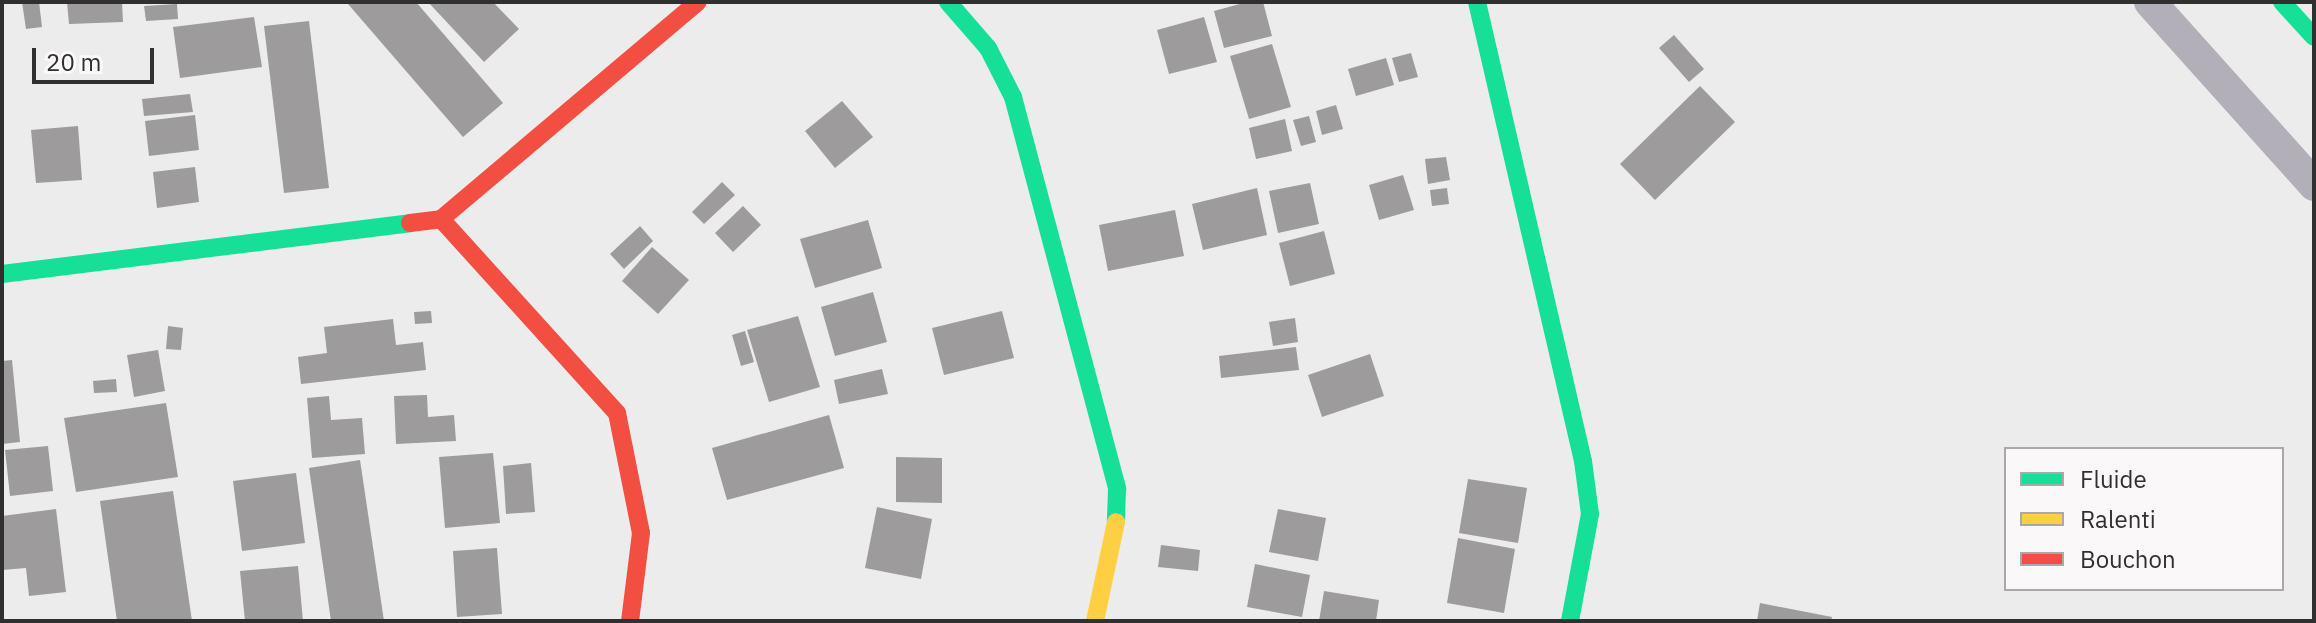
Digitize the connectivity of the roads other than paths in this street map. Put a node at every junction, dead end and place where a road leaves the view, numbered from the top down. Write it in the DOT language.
graph roads {
  1 [pos="698,2"];
  2 [pos="948,2"];
  3 [pos="1477,2"];
  4 [pos="2150,2"];
  5 [pos="2282,2"];
  6 [pos="2314,37"];
  7 [pos="2314,185"];
  8 [pos="441,219"];
  9 [pos="2,274"];
  10 [pos="630,621"];
  11 [pos="1095,621"];
  12 [pos="1570,621"];
  1 -- 8 [label="main road"];
  2 -- 11 [label="main road"];
  3 -- 12 [label="main road"];
  4 -- 7 [label="street"];
  5 -- 6 [label="main road"];
  8 -- 9 [label="main road"];
  8 -- 10 [label="main road"];
}
